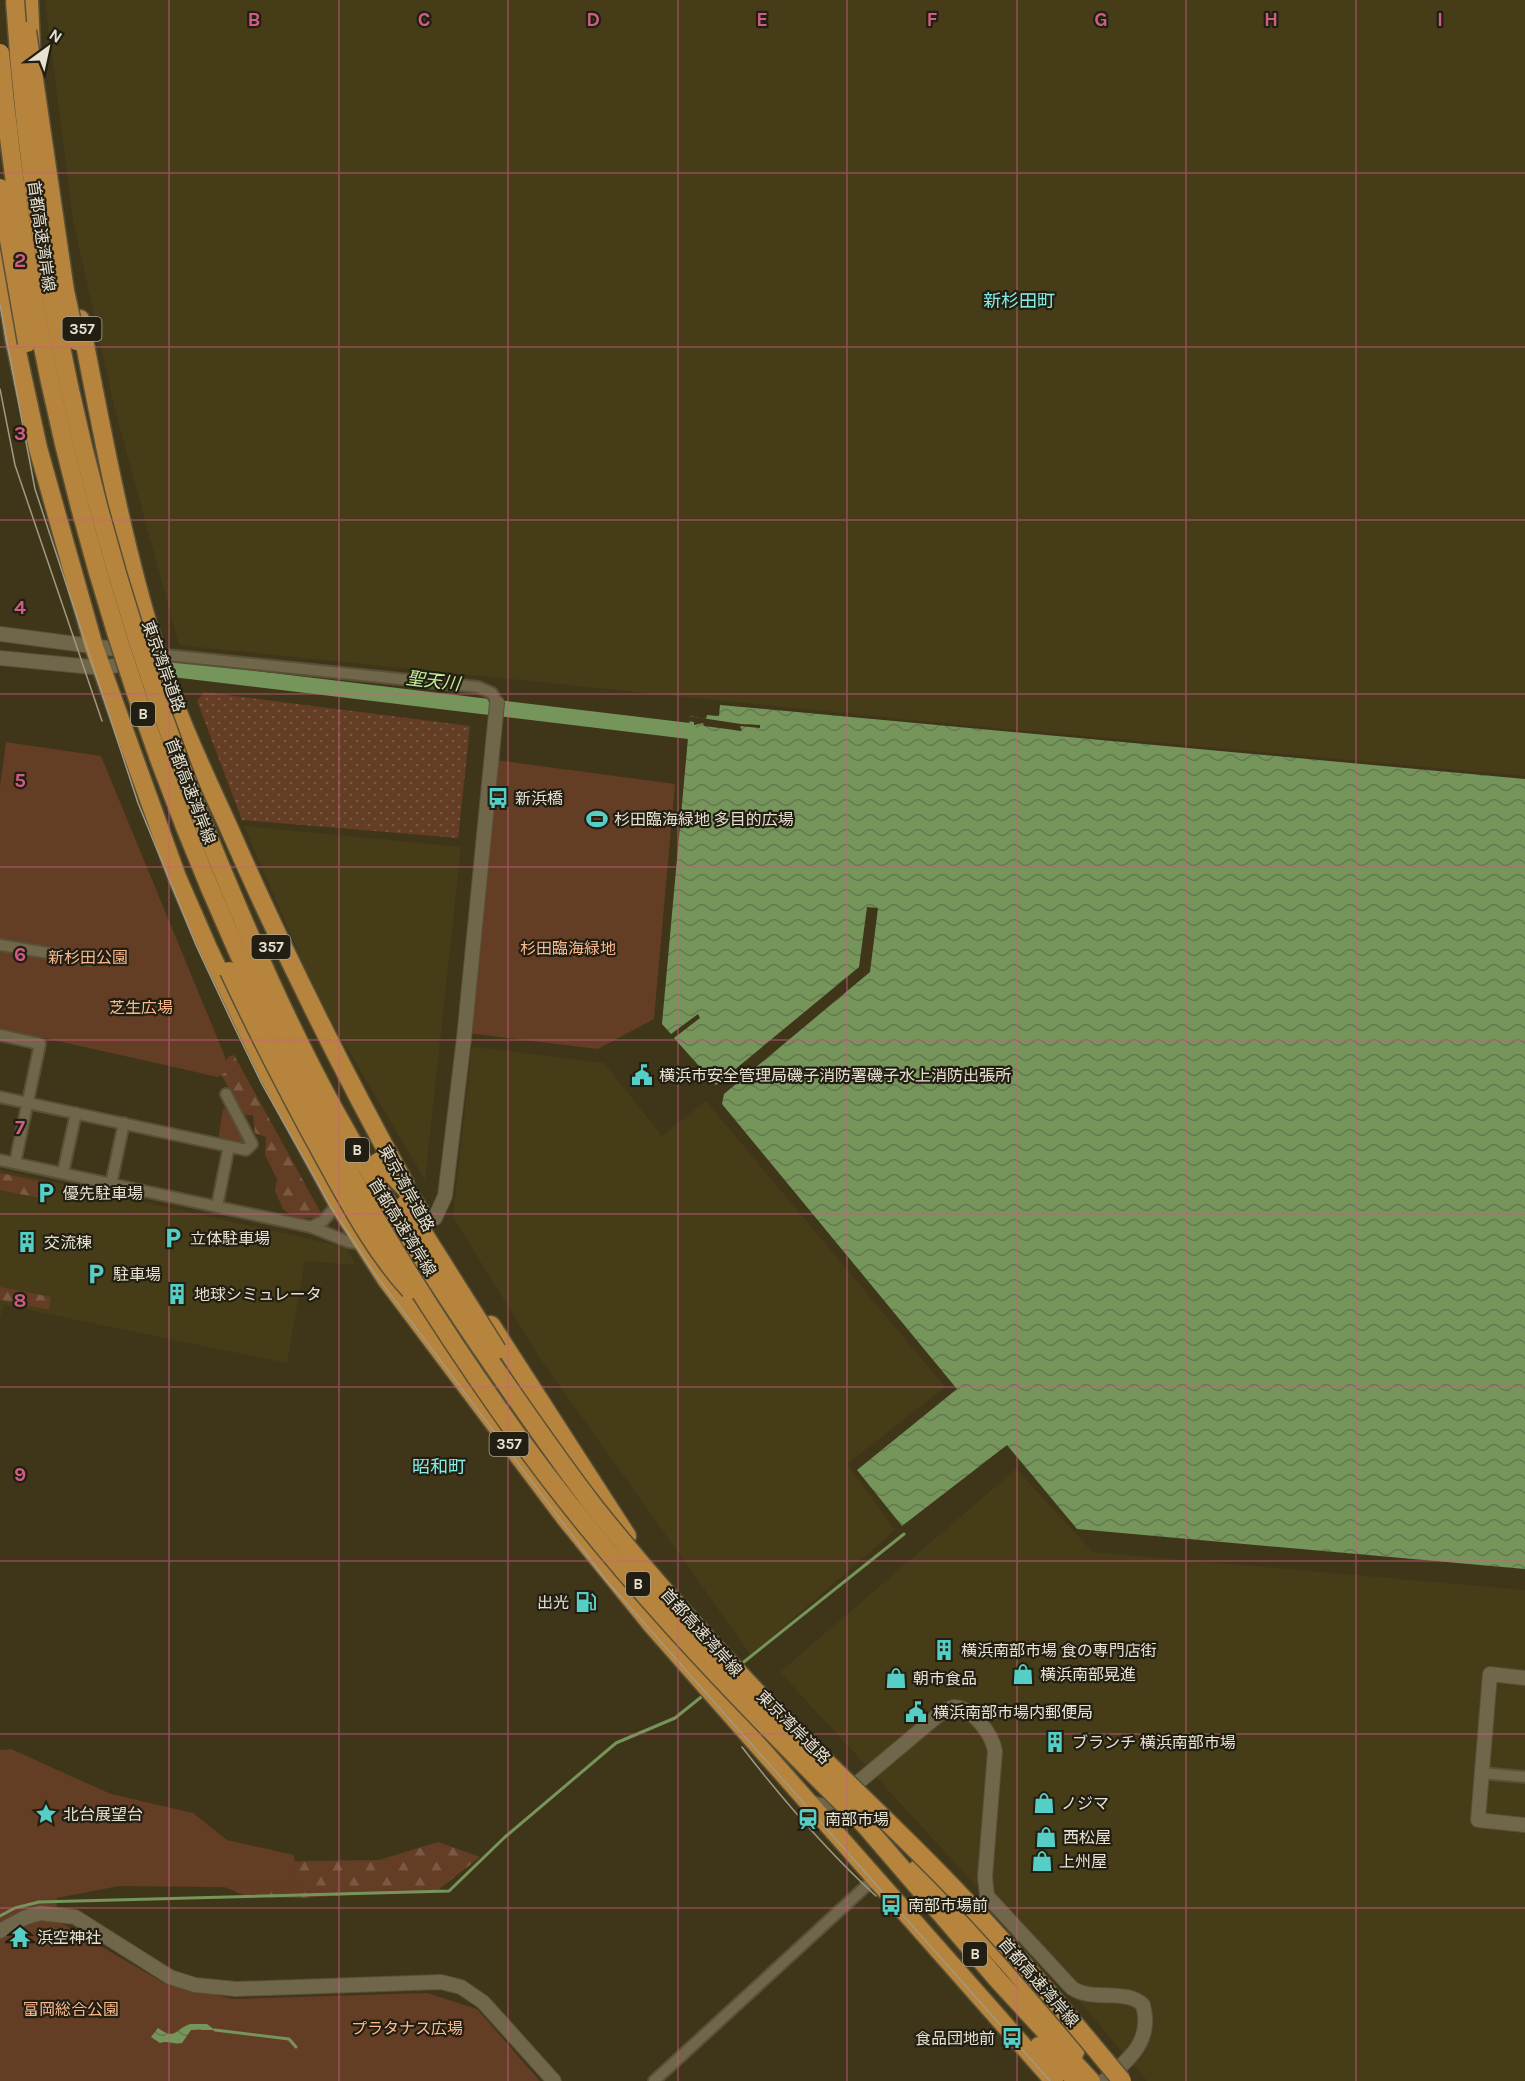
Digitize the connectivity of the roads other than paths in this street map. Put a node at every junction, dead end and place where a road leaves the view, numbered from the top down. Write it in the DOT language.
graph roads {
  1 [pos="15,0"];
  2 [pos="21,0"];
  3 [pos="29,0"];
  4 [pos="0,53"];
  5 [pos="0,188"];
  6 [pos="64,246"];
  7 [pos="1,247"];
  8 [pos="52,503"];
  9 [pos="117,507"];
  10 [pos="0,634"];
  11 [pos="94,647"];
  12 [pos="156,654"];
  13 [pos="0,658"];
  14 [pos="69,666"];
  15 [pos="102,668"];
  16 [pos="497,703"];
  17 [pos="117,709"];
  18 [pos="154,813"];
  19 [pos="247,869"];
  20 [pos="0,945"];
  21 [pos="90,960"];
  22 [pos="0,1035"];
  23 [pos="226,1094"];
  24 [pos="0,1097"];
  25 [pos="28,1103"];
  26 [pos="76,1113"];
  27 [pos="124,1123"];
  28 [pos="229,1146"];
  29 [pos="0,1160"];
  30 [pos="15,1163"];
  31 [pos="63,1173"];
  32 [pos="111,1184"];
  33 [pos="338,1204"];
  34 [pos="217,1206"];
  35 [pos="426,1224"];
  36 [pos="311,1227"];
  37 [pos="363,1244"];
  38 [pos="439,1322"];
  39 [pos="640,1560"];
  40 [pos="1525,1678"];
  41 [pos="1482,1773"];
  42 [pos="1525,1777"];
  43 [pos="854,1787"];
  44 [pos="807,1801"];
  45 [pos="836,1801"];
  46 [pos="1525,1825"];
  47 [pos="846,1844"];
  48 [pos="885,1846"];
  49 [pos="876,1877"];
  50 [pos="0,1931"];
  51 [pos="1087,2079"];
  52 [pos="1116,2079"];
  53 [pos="554,2081"];
  54 [pos="654,2081"];
  55 [pos="1054,2081"];
  1 -- 39 [label="highway, 首都高速湾岸線 / B, bridge"];
  2 -- 9 [label="highway, bridge"];
  3 -- 6 [label="highway, 東京湾岸道路 / 357"];
  4 -- 38 [label="highway, 首都高速湾岸線 / B, bridge"];
  5 -- 8 [label="highway, bridge"];
  6 -- 7 [label="street"];
  6 -- 9 [label="highway, 東京湾岸道路 / 357"];
  7 -- 8 [label="highway, 357"];
  8 -- 11 [label="highway, 357"];
  9 -- 12 [label="highway, 東京湾岸道路 / 357"];
  10 -- 11 [label="street"];
  11 -- 12 [label="street"];
  11 -- 15 [label="highway, 357"];
  12 -- 15 [label="street"];
  12 -- 16 [label="street"];
  12 -- 19 [label="highway, 東京湾岸道路 / 357"];
  13 -- 14 [label="street"];
  14 -- 15 [label="street"];
  14 -- 17 [label="street"];
  15 -- 17 [label="highway, 357"];
  16 -- 35 [label="street"];
  17 -- 18 [label="highway, 357"];
  18 -- 33 [label="highway, 357"];
  18 -- 38 [label="highway, B, bridge"];
  19 -- 35 [label="highway, 東京湾岸道路 / 357"];
  19 -- 39 [label="highway, 357, bridge"];
  20 -- 21 [label="street"];
  22 -- 25 [label="street"];
  23 -- 28 [label="street"];
  24 -- 25 [label="street"];
  25 -- 26 [label="street"];
  25 -- 30 [label="street"];
  26 -- 27 [label="street"];
  26 -- 31 [label="street"];
  27 -- 28 [label="street"];
  27 -- 32 [label="street"];
  28 -- 34 [label="street"];
  29 -- 30 [label="street"];
  30 -- 31 [label="street"];
  31 -- 32 [label="street"];
  32 -- 34 [label="street"];
  33 -- 36 [label="street"];
  33 -- 37 [label="highway, 357"];
  34 -- 36 [label="street"];
  35 -- 37 [label="street"];
  35 -- 43 [label="highway, 東京湾岸道路 / 357"];
  36 -- 37 [label="street"];
  37 -- 44 [label="highway, 357"];
  38 -- 48 [label="highway, 首都高速湾岸線 / B, bridge"];
  39 -- 52 [label="highway, 首都高速湾岸線 / B, bridge"];
  40 -- 41 [label="street"];
  41 -- 42 [label="street"];
  41 -- 46 [label="street"];
  43 -- 45 [label="street"];
  43 -- 52 [label="highway, 東京湾岸道路 / 357"];
  43 -- 52 [label="street"];
  44 -- 45 [label="street"];
  44 -- 47 [label="highway, 357"];
  45 -- 47 [label="street"];
  47 -- 49 [label="highway, 357"];
  48 -- 51 [label="highway, 首都高速湾岸線 / B"];
  48 -- 51 [label="highway"];
  48 -- 51 [label="highway"];
  49 -- 54 [label="street"];
  49 -- 55 [label="highway, 357"];
  50 -- 53 [label="street"];
}
